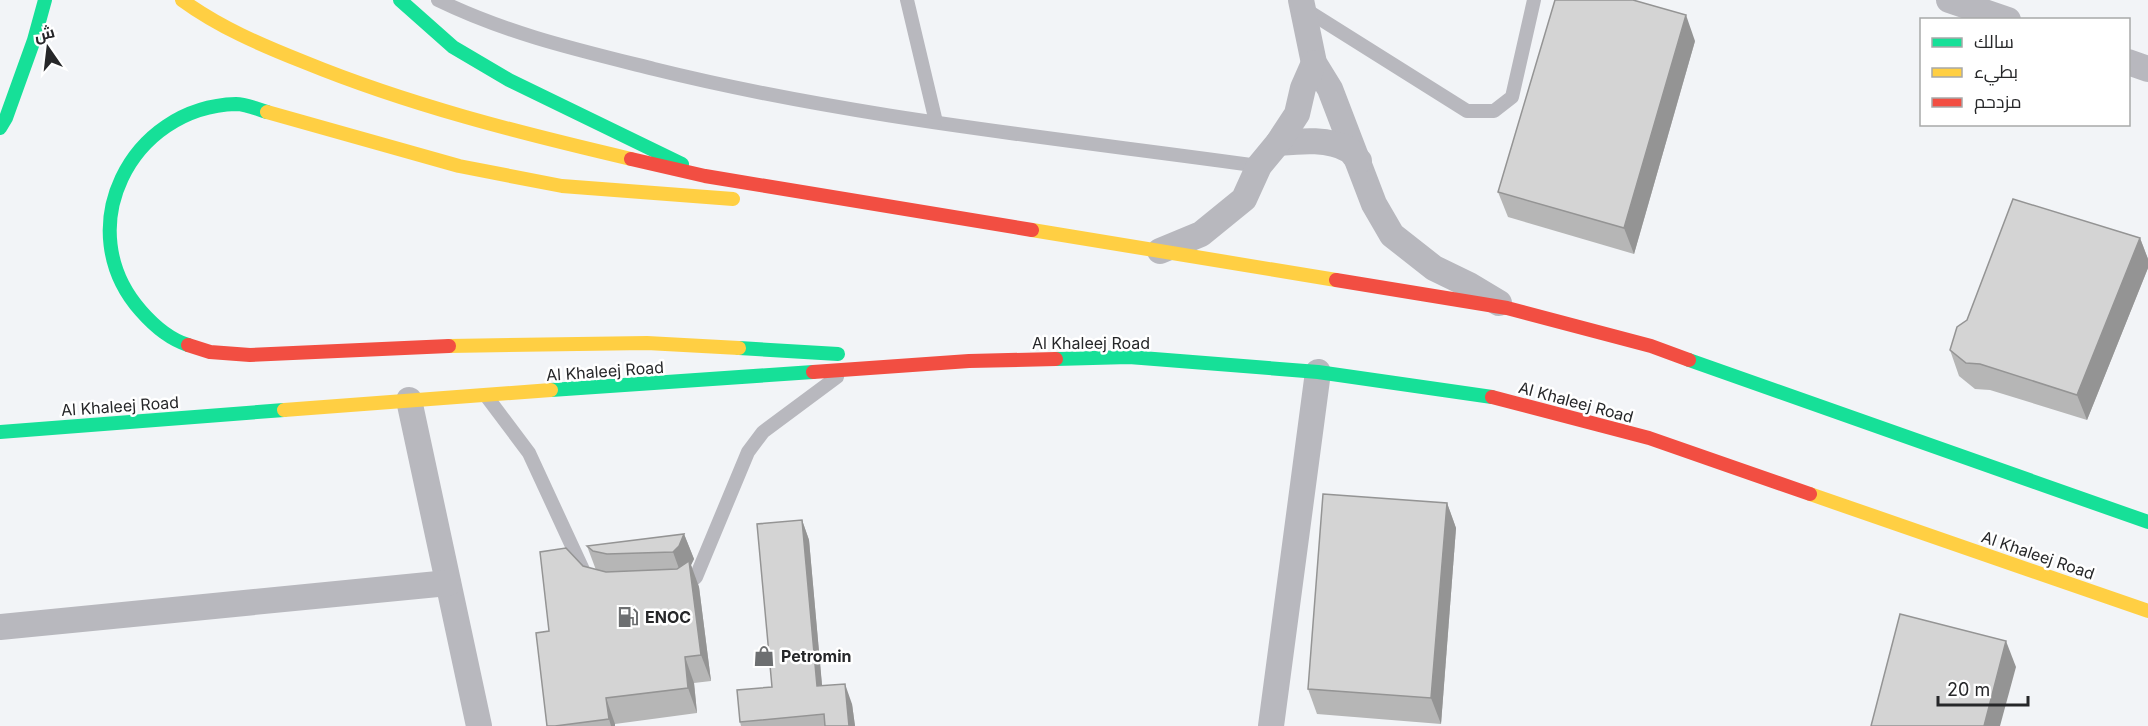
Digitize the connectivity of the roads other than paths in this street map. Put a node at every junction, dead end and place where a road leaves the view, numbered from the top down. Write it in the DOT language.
graph roads {
  1 [pos="45,0"];
  2 [pos="182,0"];
  3 [pos="400,0"];
  4 [pos="438,0"];
  5 [pos="907,0"];
  6 [pos="1534,0"];
  7 [pos="1949,0"];
  8 [pos="1301,4"];
  9 [pos="2001,12"];
  10 [pos="1314,63"];
  11 [pos="2130,63"];
  12 [pos="2148,69"];
  13 [pos="936,122"];
  14 [pos="0,128"];
  15 [pos="1278,143"];
  16 [pos="1359,161"];
  17 [pos="1259,166"];
  18 [pos="705,176"];
  19 [pos="741,199"];
  20 [pos="777,202"];
  21 [pos="932,213"];
  22 [pos="1160,251"];
  23 [pos="1507,308"];
  24 [pos="969,361"];
  25 [pos="844,371"];
  26 [pos="1318,372"];
  27 [pos="486,395"];
  28 [pos="409,400"];
  29 [pos="0,432"];
  30 [pos="2148,522"];
  31 [pos="448,583"];
  32 [pos="598,585"];
  33 [pos="663,587"];
  34 [pos="2148,611"];
  35 [pos="0,627"];
  36 [pos="479,726"];
  37 [pos="1271,726"];
  1 -- 14 [label="main road"];
  2 -- 18 [label="main road"];
  3 -- 18 [label="main road"];
  4 -- 13 [label="lane"];
  5 -- 13 [label="lane"];
  6 -- 8 [label="lane"];
  7 -- 9 [label="street"];
  8 -- 10 [label="street"];
  10 -- 15 [label="street"];
  10 -- 16 [label="street"];
  11 -- 12 [label="street"];
  13 -- 17 [label="lane"];
  15 -- 16 [label="street"];
  15 -- 17 [label="street"];
  16 -- 23 [label="street"];
  17 -- 22 [label="street"];
  18 -- 21 [label="main road"];
  19 -- 24 [label="main road"];
  20 -- 21 [label="main road"];
  21 -- 22 [label="main road"];
  22 -- 23 [label="main road"];
  23 -- 30 [label="main road"];
  24 -- 25 [label="main road, Al Khaleej Road"];
  24 -- 26 [label="main road, Al Khaleej Road"];
  25 -- 27 [label="main road, Al Khaleej Road"];
  25 -- 33 [label="lane"];
  26 -- 34 [label="main road, Al Khaleej Road"];
  26 -- 37 [label="street"];
  27 -- 28 [label="main road, Al Khaleej Road"];
  27 -- 32 [label="lane"];
  28 -- 29 [label="main road, Al Khaleej Road"];
  28 -- 31 [label="street"];
  31 -- 35 [label="street"];
  31 -- 36 [label="street"];
}
